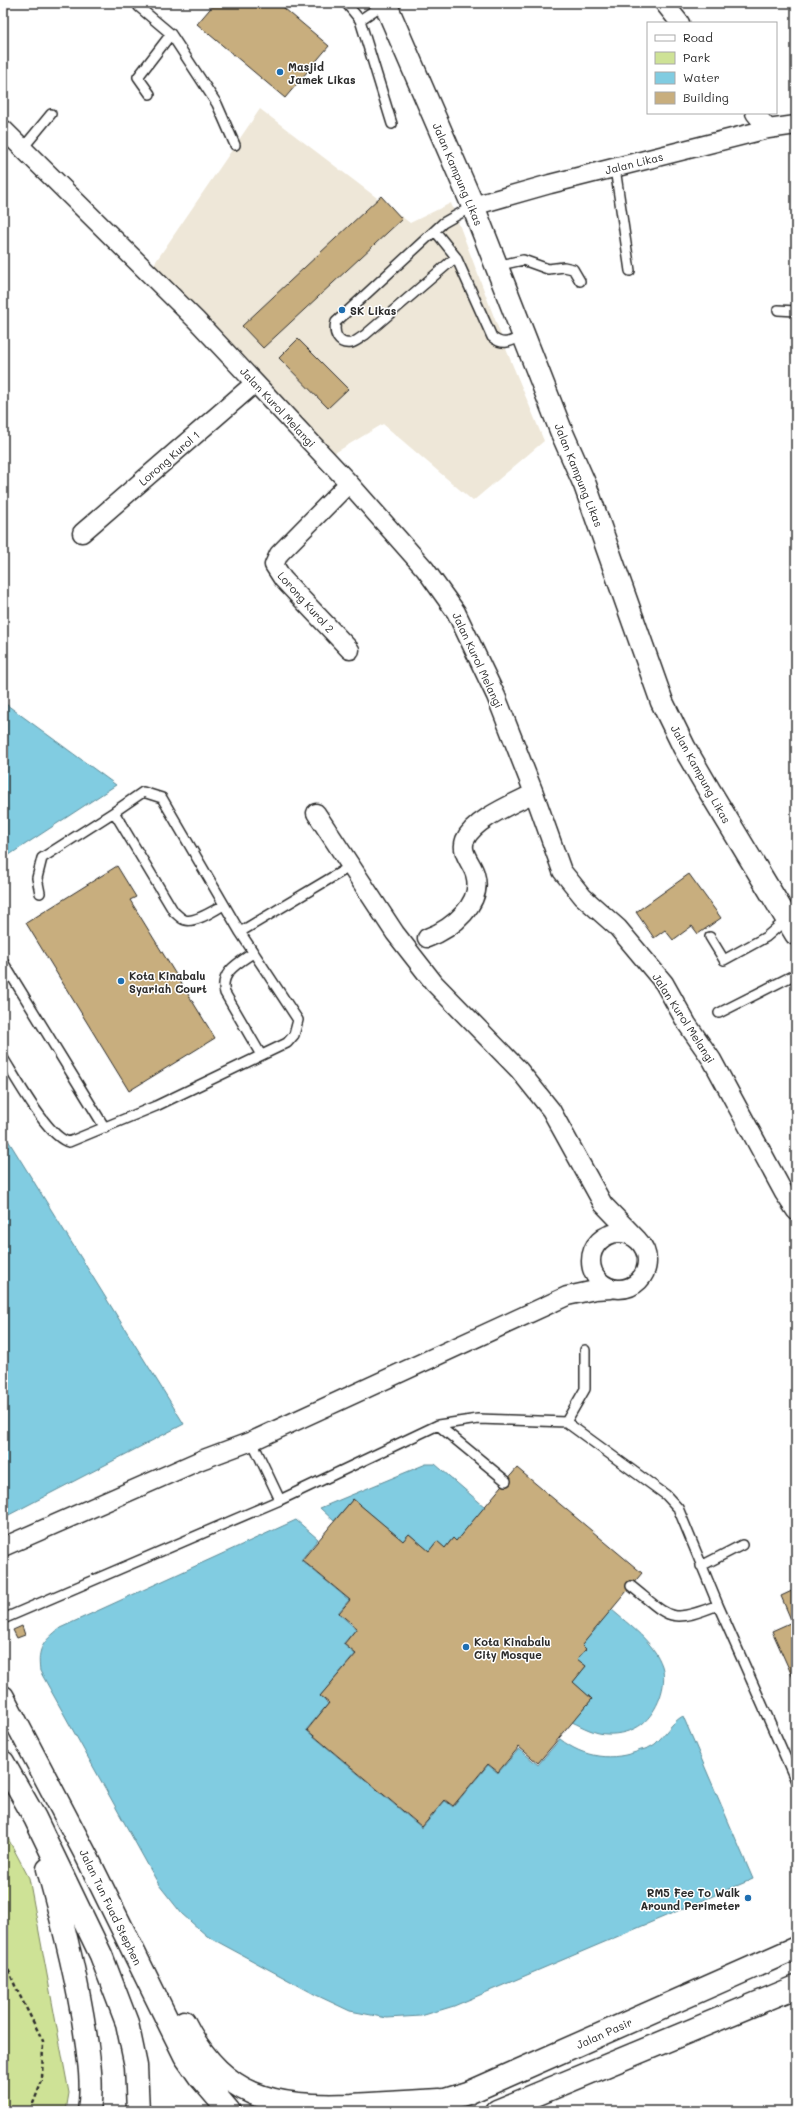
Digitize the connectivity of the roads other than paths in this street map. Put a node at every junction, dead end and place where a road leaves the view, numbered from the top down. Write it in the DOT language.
graph roads {
  1 [pos="138,3"];
  2 [pos="346,3"];
  3 [pos="385,3"];
  4 [pos="664,3"];
  5 [pos="360,20"];
  6 [pos="679,22"];
  7 [pos="171,34"];
  8 [pos="150,94"];
  9 [pos="51,114"];
  10 [pos="756,114"];
  11 [pos="392,124"];
  12 [pos="796,125"];
  13 [pos="3,129"];
  14 [pos="768,129"];
  15 [pos="235,145"];
  16 [pos="23,148"];
  17 [pos="615,168"];
  18 [pos="473,206"];
  19 [pos="435,231"];
  20 [pos="456,257"];
  21 [pos="496,266"];
  22 [pos="630,271"];
  23 [pos="580,281"];
  24 [pos="778,310"];
  25 [pos="796,311"];
  26 [pos="524,335"];
  27 [pos="255,383"];
  28 [pos="350,483"];
  29 [pos="82,533"];
  30 [pos="350,650"];
  31 [pos="534,792"];
  32 [pos="114,812"];
  33 [pos="316,813"];
  34 [pos="351,866"];
  35 [pos="40,893"];
  36 [pos="224,905"];
  37 [pos="791,927"];
  38 [pos="240,932"];
  39 [pos="710,937"];
  40 [pos="427,938"];
  41 [pos="253,953"];
  42 [pos="3,962"];
  43 [pos="796,974"];
  44 [pos="719,1013"];
  45 [pos="261,1055"];
  46 [pos="3,1058"];
  47 [pos="105,1128"];
  48 [pos="603,1204"];
  49 [pos="796,1211"];
  50 [pos="638,1240"];
  51 [pos="597,1244"];
  52 [pos="590,1261"];
  53 [pos="611,1289"];
  54 [pos="567,1296"];
  55 [pos="585,1350"];
  56 [pos="566,1422"];
  57 [pos="438,1425"];
  58 [pos="252,1441"];
  59 [pos="506,1481"];
  60 [pos="280,1500"];
  61 [pos="742,1545"];
  62 [pos="3,1548"];
  63 [pos="701,1566"];
  64 [pos="631,1586"];
  65 [pos="718,1605"];
  66 [pos="3,1619"];
  67 [pos="3,1697"];
  68 [pos="3,1762"];
  69 [pos="794,1769"];
  70 [pos="796,1781"];
  71 [pos="35,1818"];
  72 [pos="796,1948"];
  73 [pos="139,1966"];
  74 [pos="796,1987"];
  75 [pos="440,2100"];
  76 [pos="89,2111"];
  77 [pos="138,2111"];
  78 [pos="229,2111"];
  79 [pos="410,2111"];
  80 [pos="497,2111"];
  1 -- 7 [label="lane"];
  2 -- 5 [label="lane"];
  3 -- 5 [label="lane"];
  3 -- 18 [label="main road, Jalan Kampung Likas"];
  4 -- 6 [label="street"];
  5 -- 11 [label="lane"];
  7 -- 8 [label="lane"];
  7 -- 15 [label="lane"];
  9 -- 16 [label="lane"];
  10 -- 14 [label="street"];
  12 -- 14 [label="street, Jalan Likas"];
  13 -- 16 [label="street, Jalan Kurol Melangi"];
  14 -- 17 [label="street, Jalan Likas"];
  16 -- 27 [label="street, Jalan Kurol Melangi"];
  17 -- 18 [label="street, Jalan Likas"];
  17 -- 22 [label="lane"];
  18 -- 19 [label="lane"];
  18 -- 21 [label="main road, Jalan Kampung Likas"];
  19 -- 20 [label="lane"];
  19 -- 20 [label="lane"];
  20 -- 26 [label="lane"];
  21 -- 23 [label="lane"];
  21 -- 26 [label="main road, Jalan Kampung Likas"];
  24 -- 25 [label="lane"];
  26 -- 37 [label="main road, Jalan Kampung Likas"];
  27 -- 28 [label="street, Jalan Kurol Melangi"];
  27 -- 29 [label="street, Lorong Kurol 1"];
  28 -- 30 [label="street, Lorong Kurol 2"];
  28 -- 31 [label="street, Jalan Kurol Melangi"];
  31 -- 40 [label="street"];
  31 -- 49 [label="street, Jalan Kurol Melangi"];
  32 -- 35 [label="lane"];
  32 -- 36 [label="lane"];
  32 -- 36 [label="lane"];
  33 -- 34 [label="street"];
  34 -- 38 [label="lane"];
  34 -- 48 [label="street"];
  36 -- 38 [label="lane"];
  37 -- 39 [label="lane"];
  38 -- 41 [label="lane"];
  41 -- 45 [label="lane"];
  41 -- 45 [label="lane"];
  42 -- 47 [label="lane"];
  43 -- 44 [label="lane"];
  45 -- 47 [label="lane"];
  46 -- 47 [label="lane"];
  48 -- 50 [label="street"];
  48 -- 51 [label="street"];
  50 -- 51 [label="street"];
  50 -- 53 [label="street"];
  51 -- 52 [label="street"];
  52 -- 53 [label="street"];
  52 -- 54 [label="street"];
  53 -- 54 [label="street"];
  54 -- 58 [label="street"];
  55 -- 56 [label="lane"];
  56 -- 57 [label="lane"];
  56 -- 63 [label="lane"];
  57 -- 59 [label="lane"];
  57 -- 60 [label="lane"];
  58 -- 60 [label="lane"];
  58 -- 62 [label="street"];
  60 -- 66 [label="lane"];
  61 -- 63 [label="lane"];
  63 -- 65 [label="lane"];
  64 -- 65 [label="lane"];
  65 -- 69 [label="lane"];
  67 -- 73 [label="main road, Jalan Tun Fuad Stephen"];
  68 -- 71 [label="main road"];
  69 -- 70 [label="lane"];
  71 -- 76 [label="main road"];
  71 -- 77 [label="main road"];
  72 -- 75 [label="main road, Jalan Pasir"];
  73 -- 75 [label="main road"];
  73 -- 78 [label="main road, Jalan Tun Fuad Stephen"];
  74 -- 80 [label="main road"];
  75 -- 79 [label="main road, Jalan Pasir"];
}
